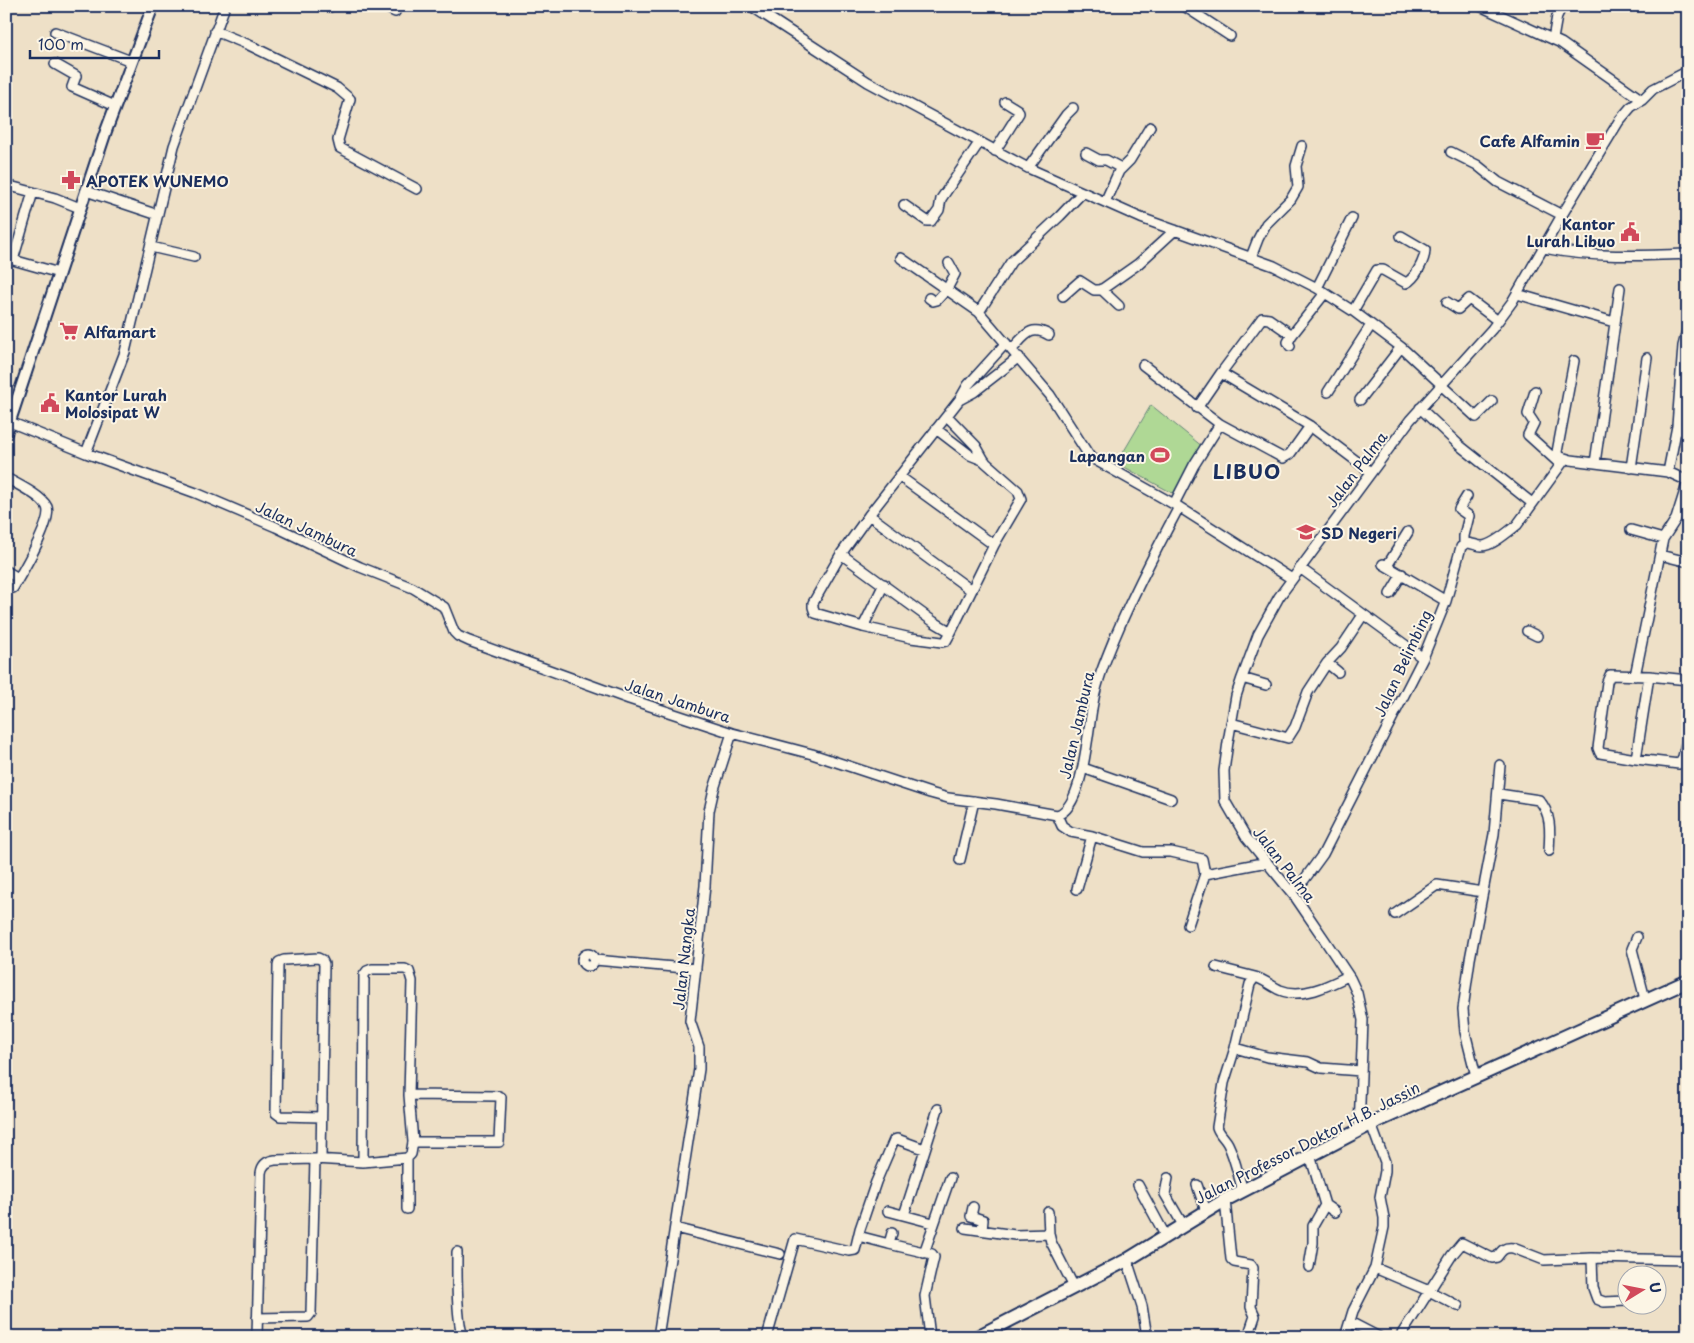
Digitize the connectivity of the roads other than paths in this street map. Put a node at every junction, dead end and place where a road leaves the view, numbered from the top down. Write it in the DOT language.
graph roads {
  1 [pos="153,6"];
  2 [pos="224,6"];
  3 [pos="383,6"];
  4 [pos="750,6"];
  5 [pos="769,6"];
  6 [pos="1184,6"];
  7 [pos="1480,6"];
  8 [pos="1562,6"];
  9 [pos="395,12"];
  10 [pos="764,15"];
  11 [pos="215,30"];
  12 [pos="55,32"];
  13 [pos="1230,36"];
  14 [pos="1553,39"];
  15 [pos="131,61"];
  16 [pos="55,64"];
  17 [pos="1688,71"];
  18 [pos="1642,100"];
  19 [pos="1006,102"];
  20 [pos="115,106"];
  21 [pos="1073,108"];
  22 [pos="1150,127"];
  23 [pos="979,143"];
  24 [pos="1302,146"];
  25 [pos="995,151"];
  26 [pos="1451,152"];
  27 [pos="1086,153"];
  28 [pos="1028,168"];
  29 [pos="1121,168"];
  30 [pos="6,184"];
  31 [pos="417,189"];
  32 [pos="86,191"];
  33 [pos="33,192"];
  34 [pos="1082,193"];
  35 [pos="1105,202"];
  36 [pos="904,205"];
  37 [pos="80,208"];
  38 [pos="158,215"];
  39 [pos="1562,215"];
  40 [pos="1352,218"];
  41 [pos="1175,230"];
  42 [pos="1401,236"];
  43 [pos="151,247"];
  44 [pos="1544,248"];
  45 [pos="1688,254"];
  46 [pos="194,257"];
  47 [pos="1251,257"];
  48 [pos="902,258"];
  49 [pos="949,263"];
  50 [pos="59,273"];
  51 [pos="946,288"];
  52 [pos="1620,288"];
  53 [pos="1101,289"];
  54 [pos="1321,290"];
  55 [pos="1517,294"];
  56 [pos="1063,296"];
  57 [pos="929,298"];
  58 [pos="1447,302"];
  59 [pos="1118,306"];
  60 [pos="1353,310"];
  61 [pos="979,312"];
  62 [pos="1498,321"];
  63 [pos="1614,322"];
  64 [pos="1371,325"];
  65 [pos="1688,327"];
  66 [pos="1049,335"];
  67 [pos="1292,335"];
  68 [pos="1009,346"];
  69 [pos="1290,346"];
  70 [pos="1400,347"];
  71 [pos="1019,357"];
  72 [pos="1647,358"];
  73 [pos="1574,361"];
  74 [pos="1143,365"];
  75 [pos="1220,373"];
  76 [pos="1441,385"];
  77 [pos="1535,390"];
  78 [pos="1328,392"];
  79 [pos="960,399"];
  80 [pos="1360,400"];
  81 [pos="1492,400"];
  82 [pos="1197,408"];
  83 [pos="1420,408"];
  84 [pos="946,416"];
  85 [pos="10,422"];
  86 [pos="1220,424"];
  87 [pos="1310,426"];
  88 [pos="1677,426"];
  89 [pos="957,428"];
  90 [pos="936,429"];
  91 [pos="6,433"];
  92 [pos="1688,435"];
  93 [pos="949,439"];
  94 [pos="86,453"];
  95 [pos="985,462"];
  96 [pos="1563,462"];
  97 [pos="1595,464"];
  98 [pos="1631,468"];
  99 [pos="1371,472"];
  100 [pos="1668,472"];
  101 [pos="899,476"];
  102 [pos="6,478"];
  103 [pos="1467,496"];
  104 [pos="1532,503"];
  105 [pos="1176,505"];
  106 [pos="869,515"];
  107 [pos="1631,530"];
  108 [pos="1408,532"];
  109 [pos="1663,539"];
  110 [pos="1464,543"];
  111 [pos="994,545"];
  112 [pos="841,554"];
  113 [pos="1660,555"];
  114 [pos="1688,562"];
  115 [pos="1300,568"];
  116 [pos="6,571"];
  117 [pos="1402,574"];
  118 [pos="18,578"];
  119 [pos="1292,579"];
  120 [pos="884,584"];
  121 [pos="12,588"];
  122 [pos="971,590"];
  123 [pos="1390,594"];
  124 [pos="1446,601"];
  125 [pos="1362,615"];
  126 [pos="862,627"];
  127 [pos="1527,631"];
  128 [pos="951,632"];
  129 [pos="1537,636"];
  130 [pos="1423,658"];
  131 [pos="1327,663"];
  132 [pos="1338,672"];
  133 [pos="1634,676"];
  134 [pos="1649,676"];
  135 [pos="1242,678"];
  136 [pos="1688,680"];
  137 [pos="1266,685"];
  138 [pos="1231,723"];
  139 [pos="732,733"];
  140 [pos="1688,734"];
  141 [pos="1636,759"];
  142 [pos="1500,765"];
  143 [pos="1083,768"];
  144 [pos="1499,794"];
  145 [pos="1171,799"];
  146 [pos="974,801"];
  147 [pos="1057,815"];
  148 [pos="1092,836"];
  149 [pos="1549,851"];
  150 [pos="960,860"];
  151 [pos="1267,862"];
  152 [pos="1205,874"];
  153 [pos="1076,889"];
  154 [pos="1291,892"];
  155 [pos="1483,892"];
  156 [pos="1395,914"];
  157 [pos="1188,925"];
  158 [pos="1637,937"];
  159 [pos="595,960"];
  160 [pos="1216,967"];
  161 [pos="696,969"];
  162 [pos="1348,976"];
  163 [pos="1255,977"];
  164 [pos="1688,981"];
  165 [pos="1645,999"];
  166 [pos="1235,1048"];
  167 [pos="1362,1071"];
  168 [pos="1476,1076"];
  169 [pos="410,1095"];
  170 [pos="938,1109"];
  171 [pos="321,1117"];
  172 [pos="1371,1124"];
  173 [pos="1359,1130"];
  174 [pos="412,1142"];
  175 [pos="924,1149"];
  176 [pos="1310,1155"];
  177 [pos="407,1158"];
  178 [pos="318,1159"];
  179 [pos="363,1162"];
  180 [pos="950,1178"];
  181 [pos="1168,1178"];
  182 [pos="1138,1184"];
  183 [pos="1197,1185"];
  184 [pos="1243,1191"];
  185 [pos="1225,1200"];
  186 [pos="1325,1206"];
  187 [pos="972,1207"];
  188 [pos="407,1209"];
  189 [pos="888,1211"];
  190 [pos="1206,1211"];
  191 [pos="1048,1212"];
  192 [pos="1335,1212"];
  193 [pos="904,1215"];
  194 [pos="934,1223"];
  195 [pos="1183,1225"];
  196 [pos="676,1228"];
  197 [pos="965,1228"];
  198 [pos="982,1230"];
  199 [pos="892,1233"];
  200 [pos="1049,1234"];
  201 [pos="858,1236"];
  202 [pos="1165,1236"];
  203 [pos="889,1244"];
  204 [pos="457,1252"];
  205 [pos="924,1253"];
  206 [pos="780,1254"];
  207 [pos="1592,1258"];
  208 [pos="1127,1260"];
  209 [pos="1688,1260"];
  210 [pos="1310,1267"];
  211 [pos="1375,1268"];
  212 [pos="1074,1287"];
  213 [pos="1429,1291"];
  214 [pos="1616,1301"];
  215 [pos="1458,1306"];
  216 [pos="257,1318"];
  217 [pos="1350,1322"];
  218 [pos="257,1337"];
  219 [pos="463,1337"];
  220 [pos="658,1337"];
  221 [pos="767,1337"];
  222 [pos="930,1337"];
  223 [pos="977,1337"];
  224 [pos="1147,1337"];
  225 [pos="1248,1337"];
  226 [pos="1344,1337"];
  227 [pos="1379,1337"];
  228 [pos="1400,1337"];
  1 -- 15 [label="main road"];
  2 -- 11 [label="street"];
  3 -- 9 [label="street"];
  4 -- 10 [label="street"];
  5 -- 10 [label="street"];
  6 -- 13 [label="street"];
  7 -- 14 [label="street"];
  8 -- 14 [label="street"];
  10 -- 23 [label="street"];
  11 -- 31 [label="street"];
  11 -- 38 [label="street"];
  12 -- 15 [label="street"];
  14 -- 18 [label="street"];
  15 -- 20 [label="main road"];
  16 -- 20 [label="street"];
  17 -- 18 [label="street, Jalan Palma"];
  18 -- 39 [label="street, Jalan Palma"];
  19 -- 25 [label="street"];
  20 -- 32 [label="main road"];
  21 -- 28 [label="street"];
  22 -- 29 [label="street"];
  23 -- 25 [label="street"];
  23 -- 36 [label="street"];
  24 -- 47 [label="street"];
  25 -- 28 [label="street"];
  26 -- 39 [label="street"];
  27 -- 29 [label="street"];
  28 -- 34 [label="street"];
  29 -- 35 [label="street"];
  30 -- 33 [label="street"];
  32 -- 37 [label="main road"];
  32 -- 38 [label="street"];
  33 -- 37 [label="street"];
  33 -- 50 [label="street"];
  34 -- 35 [label="street"];
  34 -- 61 [label="street"];
  35 -- 41 [label="street"];
  37 -- 50 [label="main road"];
  38 -- 43 [label="street"];
  39 -- 44 [label="street, Jalan Palma"];
  40 -- 54 [label="street"];
  41 -- 47 [label="street"];
  41 -- 53 [label="street"];
  42 -- 60 [label="street"];
  43 -- 46 [label="street"];
  43 -- 94 [label="street"];
  44 -- 45 [label="street"];
  44 -- 55 [label="street, Jalan Palma"];
  47 -- 54 [label="street"];
  48 -- 51 [label="street"];
  49 -- 51 [label="street"];
  50 -- 85 [label="main road"];
  51 -- 57 [label="street"];
  51 -- 61 [label="street"];
  52 -- 63 [label="street"];
  53 -- 56 [label="street"];
  53 -- 59 [label="street"];
  54 -- 60 [label="street"];
  54 -- 67 [label="street"];
  55 -- 62 [label="street, Jalan Palma"];
  55 -- 63 [label="street"];
  58 -- 62 [label="street"];
  60 -- 64 [label="street"];
  61 -- 68 [label="street"];
  62 -- 76 [label="street, Jalan Palma"];
  63 -- 97 [label="street"];
  64 -- 70 [label="street"];
  64 -- 78 [label="street"];
  65 -- 88 [label="street"];
  66 -- 68 [label="street"];
  67 -- 69 [label="street"];
  67 -- 75 [label="street"];
  68 -- 71 [label="street"];
  68 -- 79 [label="street"];
  70 -- 76 [label="street"];
  70 -- 80 [label="street"];
  71 -- 79 [label="street"];
  71 -- 105 [label="street"];
  72 -- 98 [label="street"];
  73 -- 96 [label="street"];
  74 -- 82 [label="street"];
  75 -- 82 [label="street"];
  75 -- 87 [label="street"];
  76 -- 81 [label="street"];
  76 -- 83 [label="street, Jalan Palma"];
  77 -- 96 [label="street"];
  79 -- 84 [label="street"];
  82 -- 86 [label="street"];
  83 -- 99 [label="street, Jalan Palma"];
  83 -- 104 [label="street"];
  84 -- 89 [label="street"];
  84 -- 90 [label="street"];
  85 -- 91 [label="main road"];
  85 -- 94 [label="street, Jalan Jambura"];
  86 -- 87 [label="street"];
  86 -- 105 [label="street, Jalan Jambura"];
  87 -- 99 [label="street"];
  88 -- 92 [label="street"];
  88 -- 100 [label="street"];
  89 -- 93 [label="street"];
  89 -- 95 [label="street"];
  90 -- 93 [label="street"];
  90 -- 101 [label="street"];
  93 -- 95 [label="street"];
  94 -- 139 [label="street, Jalan Jambura"];
  95 -- 111 [label="street"];
  96 -- 97 [label="street"];
  96 -- 104 [label="street"];
  97 -- 98 [label="street"];
  98 -- 100 [label="street"];
  99 -- 115 [label="street, Jalan Palma"];
  100 -- 109 [label="street"];
  101 -- 106 [label="street"];
  101 -- 111 [label="street"];
  102 -- 118 [label="street"];
  103 -- 110 [label="street, Jalan Belimbing"];
  104 -- 110 [label="street"];
  105 -- 119 [label="street"];
  105 -- 143 [label="street, Jalan Jambura"];
  106 -- 112 [label="street"];
  106 -- 122 [label="street"];
  107 -- 109 [label="street"];
  108 -- 117 [label="street"];
  109 -- 113 [label="street"];
  110 -- 124 [label="street, Jalan Belimbing"];
  111 -- 122 [label="street"];
  112 -- 120 [label="street"];
  112 -- 126 [label="street"];
  113 -- 114 [label="street"];
  113 -- 133 [label="street"];
  115 -- 119 [label="street, Jalan Palma"];
  115 -- 125 [label="street"];
  116 -- 118 [label="street"];
  117 -- 123 [label="street"];
  117 -- 124 [label="street"];
  118 -- 121 [label="street"];
  119 -- 135 [label="street, Jalan Palma"];
  120 -- 126 [label="street"];
  120 -- 128 [label="street"];
  122 -- 128 [label="street"];
  124 -- 130 [label="street, Jalan Belimbing"];
  125 -- 130 [label="street"];
  125 -- 131 [label="street"];
  126 -- 128 [label="street"];
  127 -- 129 [label="street"];
  130 -- 154 [label="street, Jalan Belimbing"];
  131 -- 132 [label="street"];
  131 -- 138 [label="street"];
  133 -- 134 [label="street"];
  133 -- 141 [label="street"];
  134 -- 136 [label="street"];
  134 -- 141 [label="street"];
  135 -- 137 [label="street"];
  135 -- 138 [label="street, Jalan Palma"];
  138 -- 151 [label="street, Jalan Palma"];
  139 -- 146 [label="street, Jalan Jambura"];
  139 -- 161 [label="street, Jalan Nangka"];
  140 -- 141 [label="street"];
  142 -- 144 [label="street"];
  143 -- 145 [label="street"];
  143 -- 147 [label="street, Jalan Jambura"];
  144 -- 149 [label="street"];
  144 -- 155 [label="street"];
  146 -- 147 [label="street, Jalan Jambura"];
  146 -- 150 [label="street"];
  147 -- 148 [label="street"];
  148 -- 152 [label="street"];
  148 -- 153 [label="street"];
  151 -- 152 [label="street"];
  151 -- 154 [label="street, Jalan Palma"];
  152 -- 157 [label="street"];
  154 -- 162 [label="street, Jalan Palma"];
  155 -- 156 [label="street"];
  155 -- 168 [label="street"];
  158 -- 165 [label="street"];
  159 -- 161 [label="street"];
  160 -- 163 [label="street"];
  161 -- 196 [label="street, Jalan Nangka"];
  162 -- 163 [label="street"];
  162 -- 167 [label="street, Jalan Palma"];
  163 -- 166 [label="street"];
  164 -- 165 [label="highway, Jalan Professor Doktor H.B. Jassin"];
  165 -- 168 [label="highway, Jalan Professor Doktor H.B. Jassin"];
  166 -- 167 [label="street"];
  166 -- 184 [label="street"];
  167 -- 173 [label="street, Jalan Palma"];
  168 -- 172 [label="highway, Jalan Professor Doktor H.B. Jassin"];
  169 -- 174 [label="street"];
  169 -- 174 [label="street"];
  169 -- 179 [label="street"];
  170 -- 175 [label="street"];
  171 -- 171 [label="street"];
  171 -- 178 [label="street"];
  172 -- 173 [label="highway, Jalan Professor Doktor H.B. Jassin"];
  172 -- 211 [label="street"];
  173 -- 176 [label="highway, Jalan Professor Doktor H.B. Jassin"];
  174 -- 177 [label="street"];
  175 -- 193 [label="street"];
  175 -- 201 [label="street"];
  176 -- 184 [label="highway, Jalan Professor Doktor H.B. Jassin"];
  176 -- 186 [label="street"];
  177 -- 179 [label="street"];
  177 -- 188 [label="street"];
  178 -- 179 [label="street"];
  178 -- 216 [label="street"];
  178 -- 216 [label="street"];
  180 -- 194 [label="street"];
  181 -- 195 [label="street"];
  182 -- 202 [label="street"];
  183 -- 190 [label="street"];
  184 -- 185 [label="highway, Jalan Professor Doktor H.B. Jassin"];
  185 -- 190 [label="highway, Jalan Professor Doktor H.B. Jassin"];
  185 -- 225 [label="street"];
  186 -- 192 [label="street"];
  186 -- 210 [label="street"];
  187 -- 198 [label="street"];
  189 -- 193 [label="street"];
  190 -- 195 [label="highway, Jalan Professor Doktor H.B. Jassin"];
  191 -- 200 [label="street"];
  193 -- 194 [label="street"];
  194 -- 205 [label="street"];
  195 -- 202 [label="highway, Jalan Professor Doktor H.B. Jassin"];
  196 -- 206 [label="street"];
  196 -- 220 [label="street, Jalan Nangka"];
  197 -- 198 [label="street"];
  198 -- 200 [label="street"];
  199 -- 203 [label="street"];
  200 -- 212 [label="street"];
  201 -- 203 [label="street"];
  201 -- 221 [label="street"];
  202 -- 208 [label="highway, Jalan Professor Doktor H.B. Jassin"];
  203 -- 205 [label="street"];
  204 -- 219 [label="street"];
  205 -- 222 [label="street"];
  207 -- 209 [label="street"];
  207 -- 213 [label="street"];
  207 -- 214 [label="street"];
  208 -- 212 [label="highway, Jalan Professor Doktor H.B. Jassin"];
  208 -- 224 [label="street"];
  211 -- 213 [label="street"];
  211 -- 217 [label="street"];
  212 -- 223 [label="highway, Jalan Professor Doktor H.B. Jassin"];
  213 -- 215 [label="street"];
  213 -- 228 [label="street"];
  216 -- 218 [label="street"];
  217 -- 226 [label="street"];
  217 -- 227 [label="street"];
}
